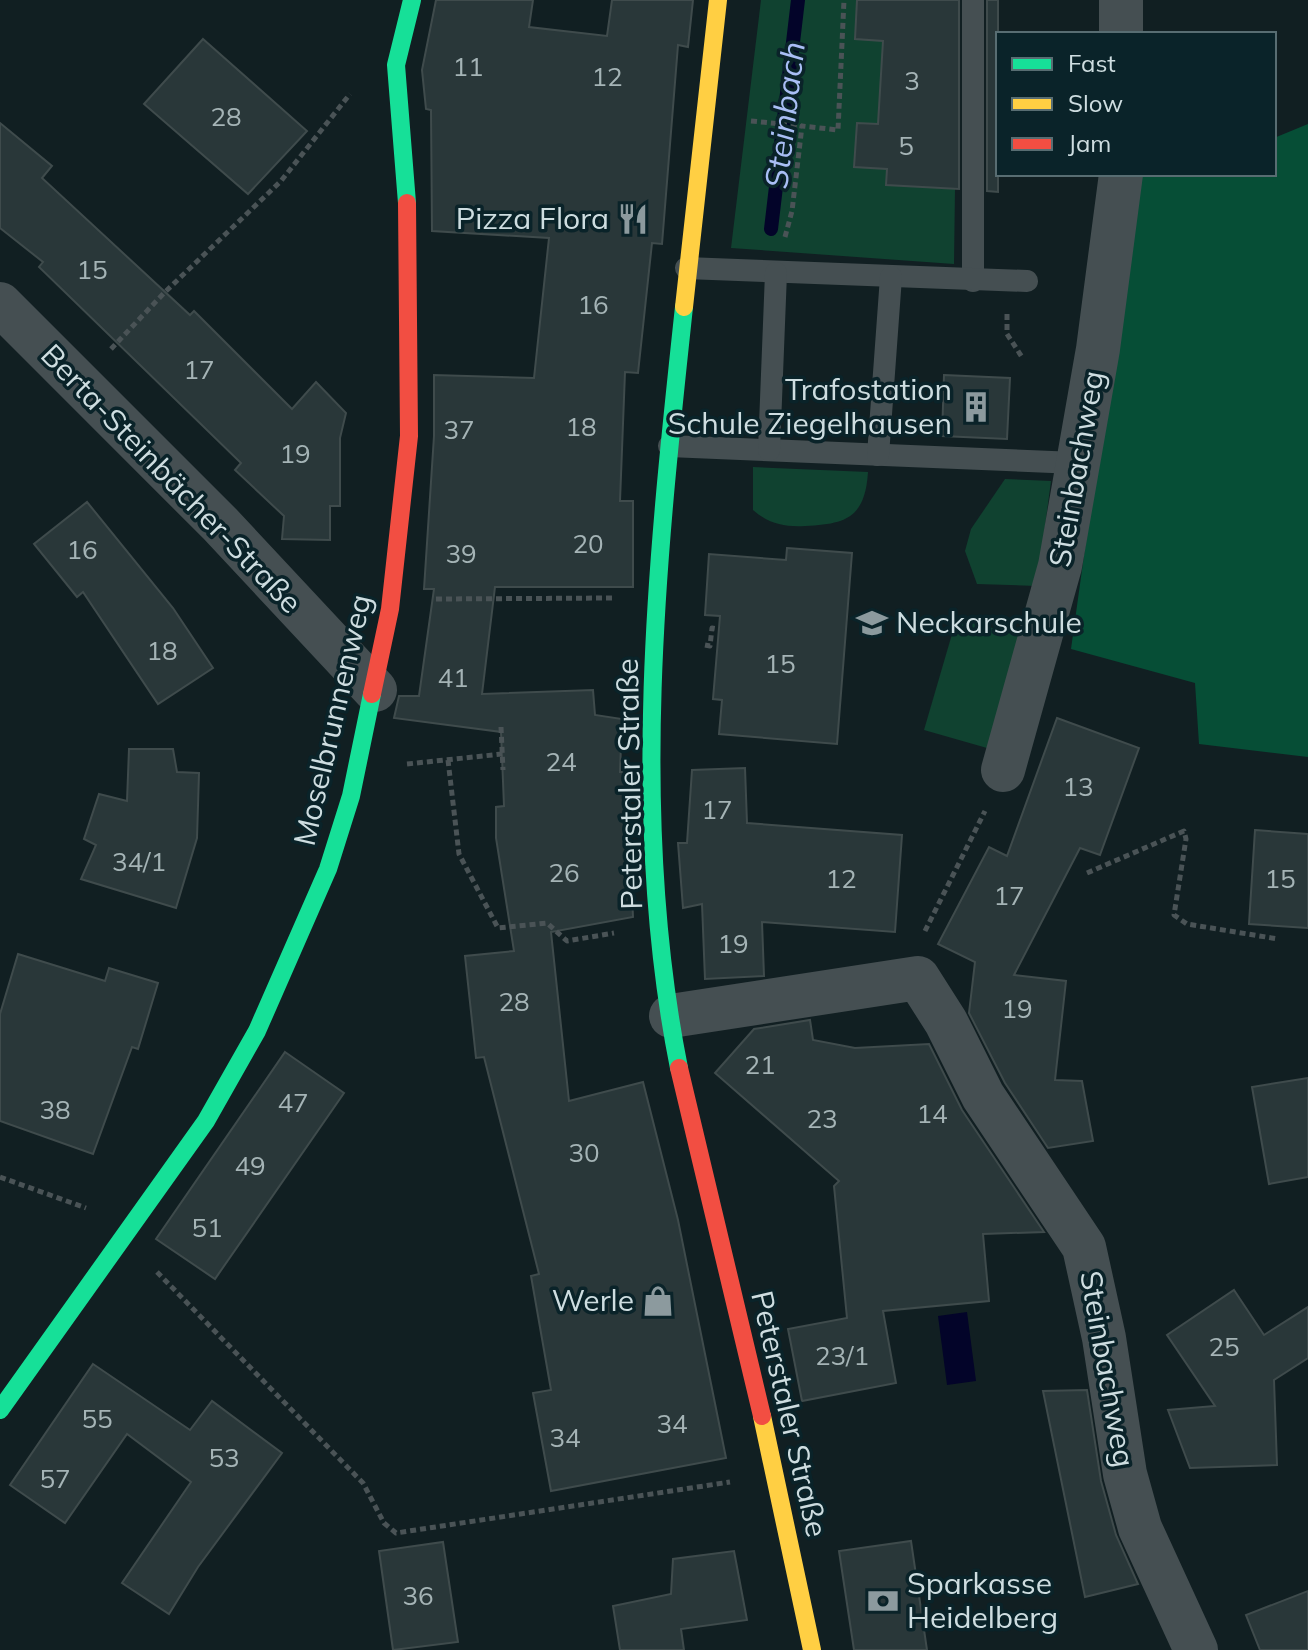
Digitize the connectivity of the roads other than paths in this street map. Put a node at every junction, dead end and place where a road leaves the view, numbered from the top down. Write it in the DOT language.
graph roads {
  1 [pos="412,0"];
  2 [pos="718,0"];
  3 [pos="973,0"];
  4 [pos="1121,0"];
  5 [pos="1121,32"];
  6 [pos="1121,176"];
  7 [pos="686,268"];
  8 [pos="776,273"];
  9 [pos="891,277"];
  10 [pos="973,281"];
  11 [pos="1027,281"];
  12 [pos="6,324"];
  13 [pos="669,446"];
  14 [pos="769,450"];
  15 [pos="878,455"];
  16 [pos="1076,463"];
  17 [pos="375,690"];
  18 [pos="1003,770"];
  19 [pos="671,1016"];
  20 [pos="0,1410"];
  21 [pos="812,1650"];
  22 [pos="1196,1650"];
  1 -- 17 [label="main road, Moselbrunnenweg"];
  2 -- 7 [label="main road, Peterstaler Straße"];
  3 -- 10 [label="lane"];
  4 -- 5 [label="street"];
  6 -- 16 [label="street, Steinbachweg"];
  7 -- 8 [label="lane"];
  7 -- 13 [label="main road, Peterstaler Straße"];
  8 -- 9 [label="lane"];
  8 -- 14 [label="lane"];
  9 -- 10 [label="lane"];
  9 -- 15 [label="lane"];
  10 -- 11 [label="lane"];
  12 -- 17 [label="street, Berta-Steinbächer-Straße"];
  13 -- 14 [label="lane"];
  13 -- 19 [label="main road, Peterstaler Straße"];
  14 -- 15 [label="lane"];
  15 -- 16 [label="lane"];
  16 -- 18 [label="street, Steinbachweg"];
  17 -- 20 [label="main road, Moselbrunnenweg"];
  19 -- 21 [label="main road, Peterstaler Straße"];
  19 -- 22 [label="street, Steinbachweg"];
}
